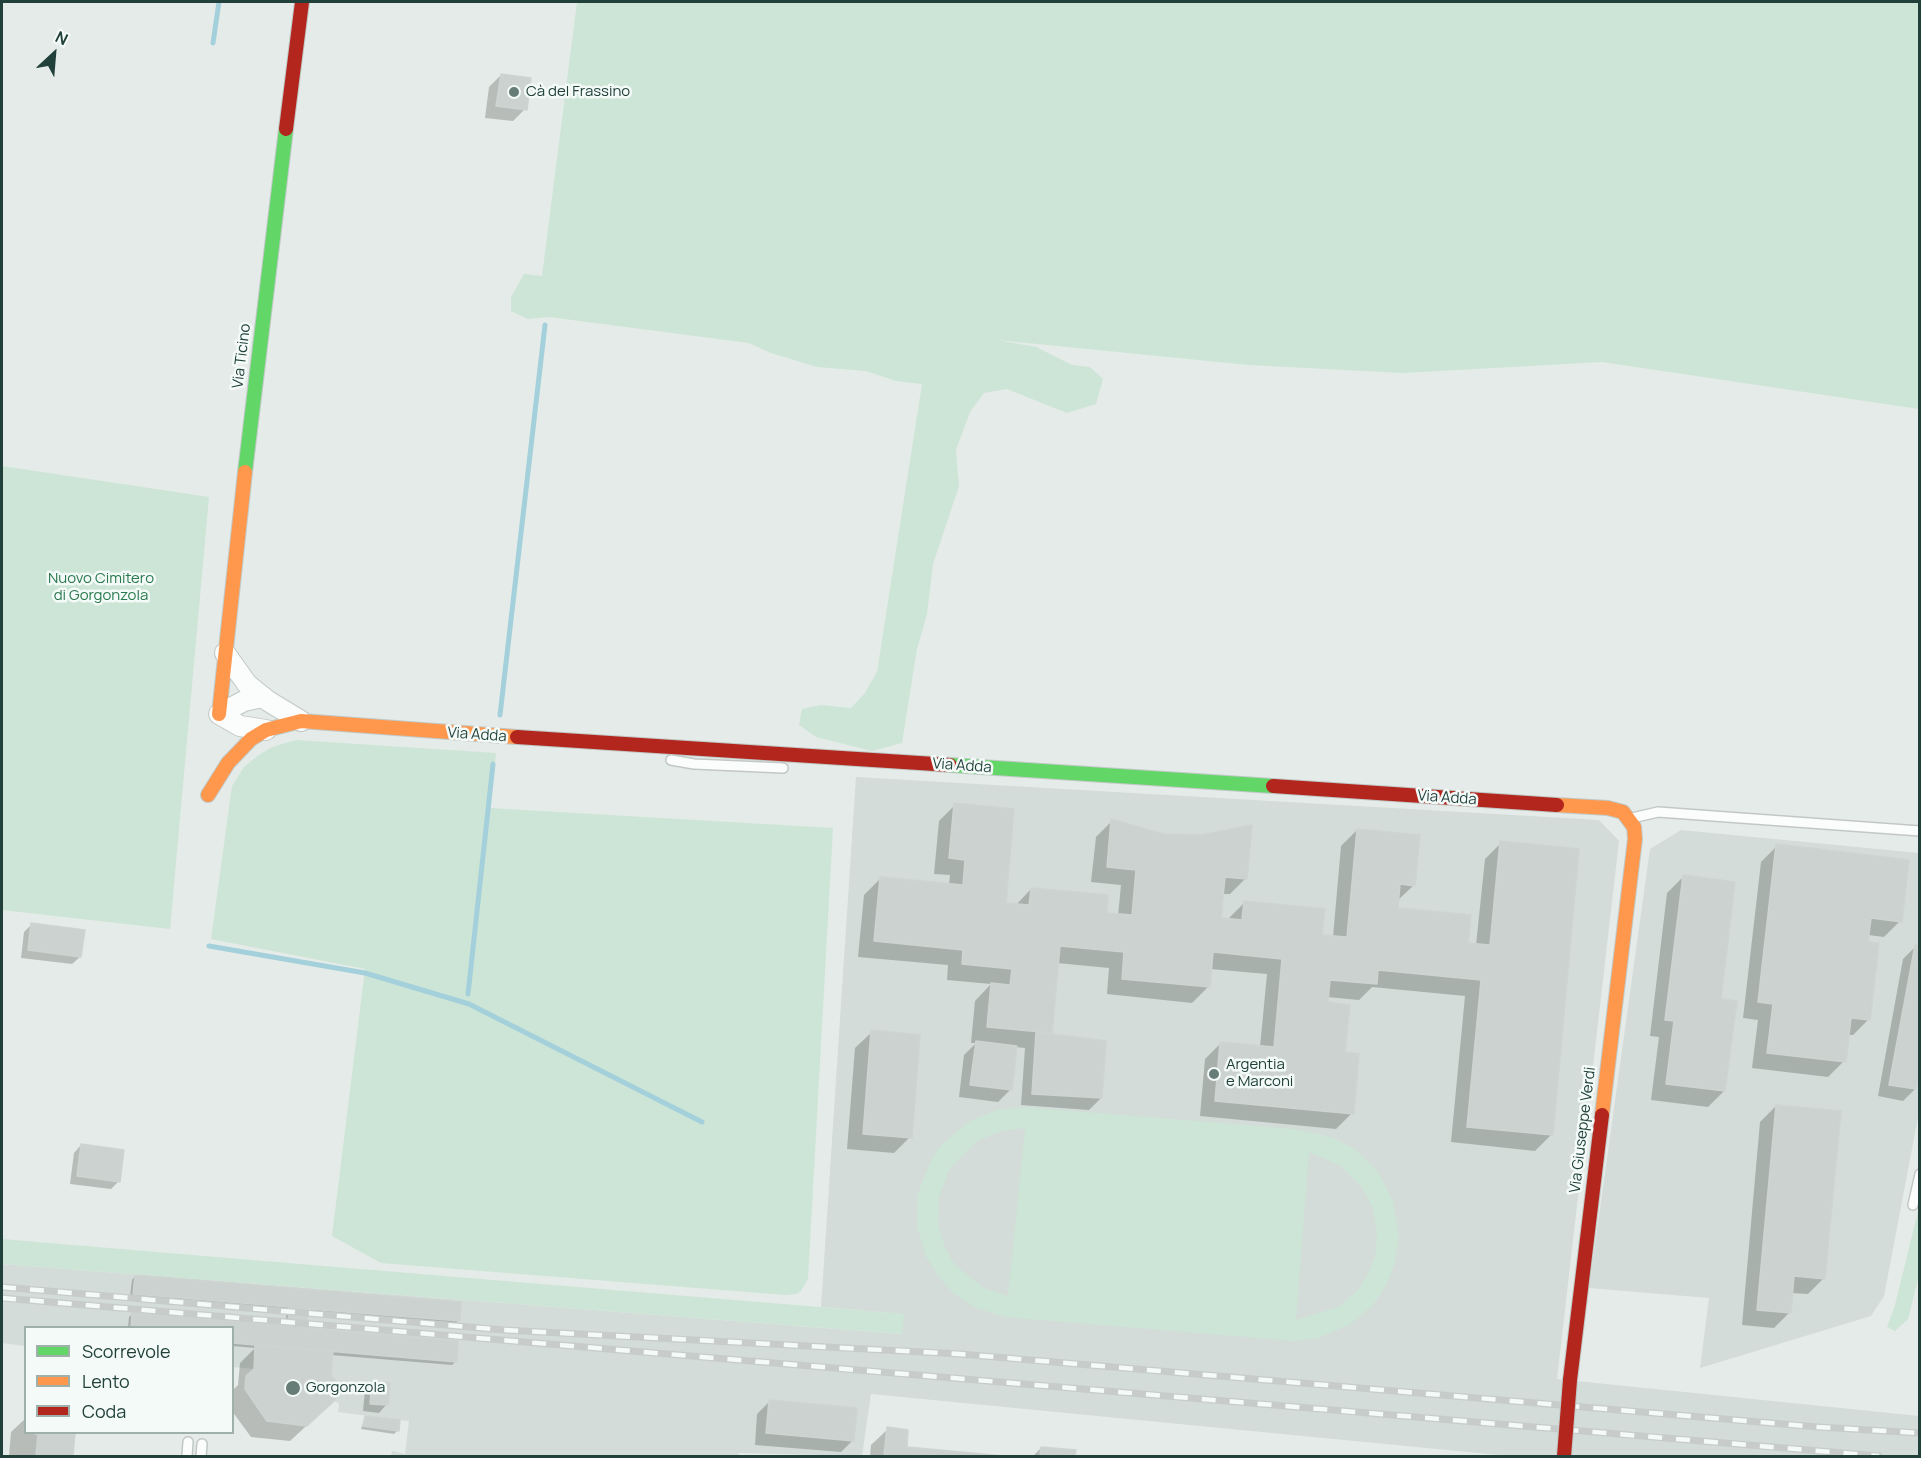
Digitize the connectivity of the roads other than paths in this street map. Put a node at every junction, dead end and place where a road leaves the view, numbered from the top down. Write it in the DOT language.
graph roads {
  1 [pos="302,2"];
  2 [pos="225,653"];
  3 [pos="263,698"];
  4 [pos="219,714"];
  5 [pos="301,721"];
  6 [pos="266,730"];
  7 [pos="633,745"];
  8 [pos="652,756"];
  9 [pos="663,758"];
  10 [pos="794,768"];
  11 [pos="208,795"];
  12 [pos="1627,815"];
  13 [pos="1920,831"];
  14 [pos="1920,1174"];
  15 [pos="1913,1205"];
  16 [pos="189,1442"];
  17 [pos="202,1444"];
  18 [pos="187,1456"];
  19 [pos="201,1456"];
  20 [pos="1564,1456"];
  1 -- 2 [label="street, Via Ticino"];
  2 -- 3 [label="street, Via Adda"];
  2 -- 4 [label="street, Via Ticino"];
  3 -- 4 [label="street"];
  3 -- 5 [label="street, Via Adda"];
  4 -- 6 [label="street, Via Adda"];
  5 -- 6 [label="street, Via Adda"];
  5 -- 7 [label="street, Via Adda"];
  6 -- 11 [label="street, Via Adda"];
  7 -- 8 [label="lane"];
  7 -- 12 [label="street, Via Adda"];
  9 -- 10 [label="lane"];
  12 -- 13 [label="lane, Via Adda"];
  12 -- 20 [label="street, Via Giuseppe Verdi, bridge"];
  14 -- 15 [label="lane"];
  16 -- 18 [label="lane"];
  17 -- 19 [label="lane"];
}
